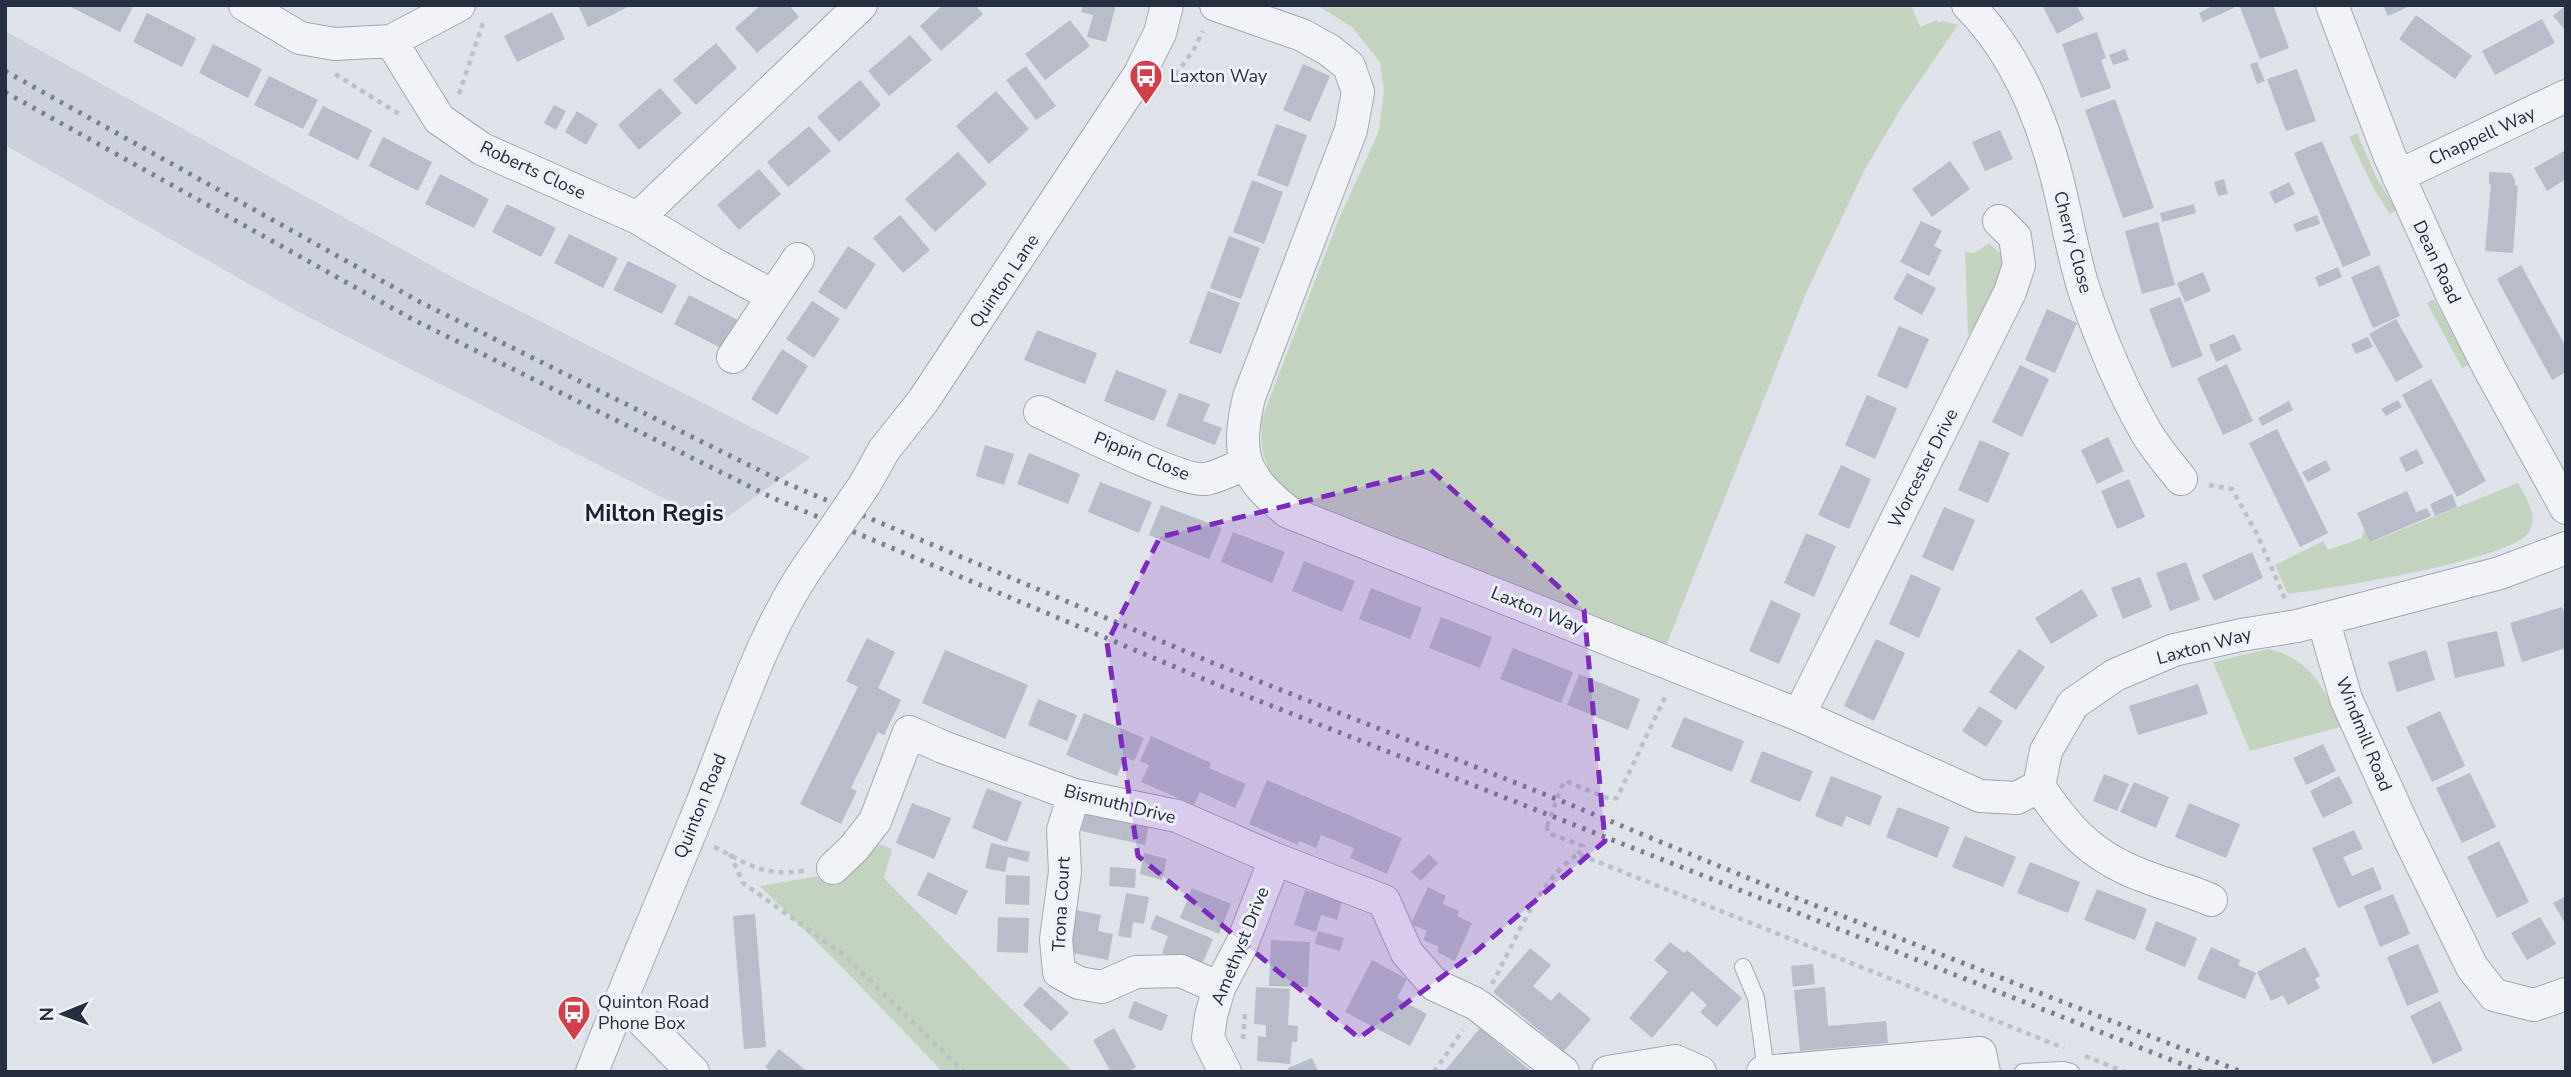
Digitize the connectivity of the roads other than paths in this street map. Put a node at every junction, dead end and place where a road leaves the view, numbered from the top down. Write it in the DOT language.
graph roads {
  1 [pos="245,5"];
  2 [pos="459,5"];
  3 [pos="861,5"];
  4 [pos="1167,5"];
  5 [pos="1216,5"];
  6 [pos="1968,5"];
  7 [pos="2332,5"];
  8 [pos="391,41"];
  9 [pos="2566,96"];
  10 [pos="2398,176"];
  11 [pos="638,218"];
  12 [pos="1999,222"];
  13 [pos="797,259"];
  14 [pos="773,296"];
  15 [pos="733,357"];
  16 [pos="1040,411"];
  17 [pos="1246,463"];
  18 [pos="2180,479"];
  19 [pos="2566,508"];
  20 [pos="821,547"];
  21 [pos="2566,548"];
  22 [pos="2310,622"];
  23 [pos="1799,715"];
  24 [pos="2039,786"];
  25 [pos="1073,795"];
  26 [pos="1275,859"];
  27 [pos="833,868"];
  28 [pos="2211,900"];
  29 [pos="1743,967"];
  30 [pos="1219,988"];
  31 [pos="2566,994"];
  32 [pos="621,999"];
  33 [pos="592,1072"];
  34 [pos="693,1072"];
  35 [pos="1225,1072"];
  36 [pos="1563,1072"];
  37 [pos="1608,1072"];
  38 [pos="1700,1072"];
  39 [pos="1765,1072"];
  40 [pos="1984,1072"];
  41 [pos="2023,1072"];
  42 [pos="2071,1072"];
  1 -- 8 [label="street"];
  2 -- 8 [label="street"];
  3 -- 11 [label="street"];
  4 -- 20 [label="street, Quinton Lane, bridge"];
  5 -- 17 [label="street, Laxton Way"];
  6 -- 18 [label="street, Cherry Close"];
  7 -- 10 [label="street, Dean Road"];
  8 -- 11 [label="street, Roberts Close"];
  9 -- 10 [label="street, Chappell Way"];
  10 -- 19 [label="street, Dean Road"];
  11 -- 14 [label="street, Roberts Close"];
  12 -- 23 [label="street, Worcester Drive"];
  13 -- 14 [label="street"];
  14 -- 15 [label="street"];
  16 -- 17 [label="street, Pippin Close"];
  17 -- 23 [label="street, Laxton Way"];
  20 -- 32 [label="street, Quinton Road"];
  21 -- 22 [label="street"];
  22 -- 24 [label="street, Laxton Way"];
  22 -- 31 [label="street, Windmill Road"];
  23 -- 24 [label="street, Laxton Way"];
  24 -- 28 [label="street"];
  25 -- 26 [label="street, Bismuth Drive"];
  25 -- 27 [label="street, Bismuth Drive"];
  25 -- 30 [label="street, Trona Court"];
  26 -- 30 [label="street, Amethyst Drive"];
  26 -- 36 [label="street, Bismuth Drive"];
  29 -- 39 [label="lane"];
  30 -- 35 [label="street, Amethyst Drive"];
  32 -- 33 [label="street, Quinton Road"];
  32 -- 34 [label="street"];
  37 -- 38 [label="street"];
  39 -- 40 [label="street"];
  41 -- 42 [label="lane"];
}
